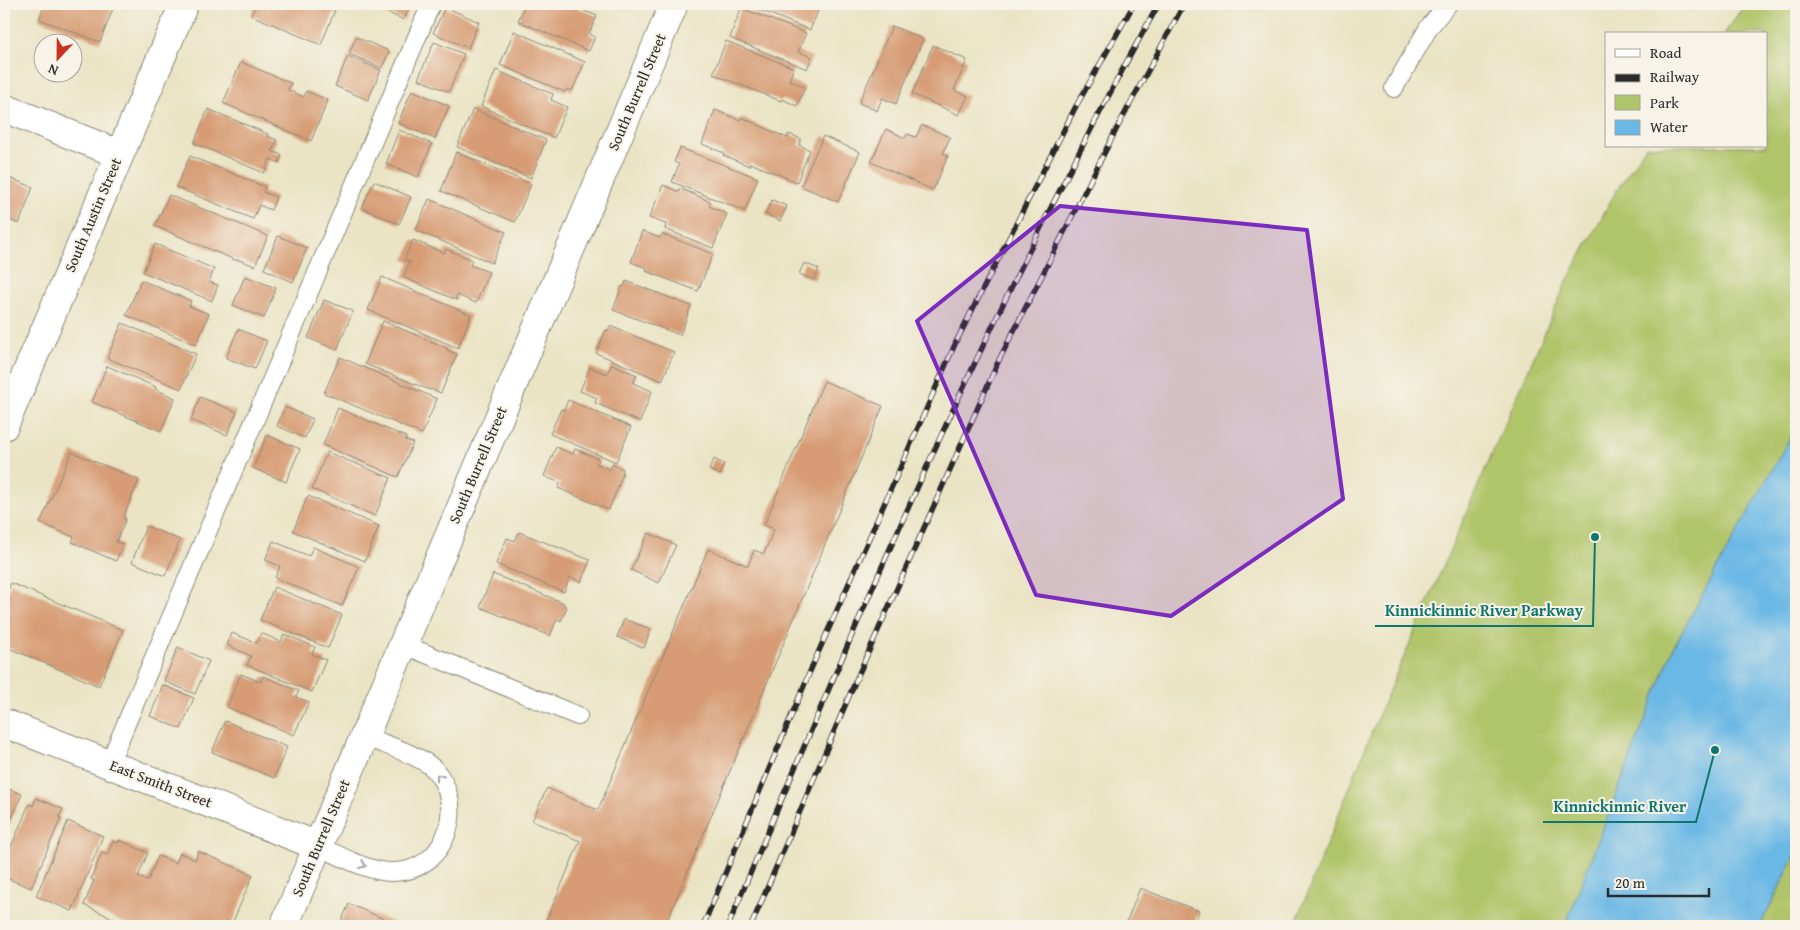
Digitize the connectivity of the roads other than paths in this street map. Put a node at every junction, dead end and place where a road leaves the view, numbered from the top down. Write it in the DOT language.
graph roads {
  1 [pos="184,4"];
  2 [pos="431,4"];
  3 [pos="674,4"];
  4 [pos="1448,4"];
  5 [pos="1394,88"];
  6 [pos="4,108"];
  7 [pos="119,154"];
  8 [pos="4,426"];
  9 [pos="402,644"];
  10 [pos="578,716"];
  11 [pos="4,723"];
  12 [pos="364,736"];
  13 [pos="110,764"];
  14 [pos="318,846"];
  15 [pos="284,926"];
  1 -- 7 [label="street, South Austin Street"];
  2 -- 13 [label="lane"];
  3 -- 9 [label="street, South Burrell Street"];
  4 -- 5 [label="lane"];
  6 -- 7 [label="street"];
  7 -- 8 [label="street, South Austin Street"];
  9 -- 10 [label="lane"];
  9 -- 12 [label="street, South Burrell Street"];
  11 -- 13 [label="street, East Smith Street"];
  12 -- 14 [label="street, South Burrell Street"];
  14 -- 12 [label="lane, one-way"];
  13 -- 14 [label="street, East Smith Street"];
  14 -- 15 [label="street, South Burrell Street"];
}
